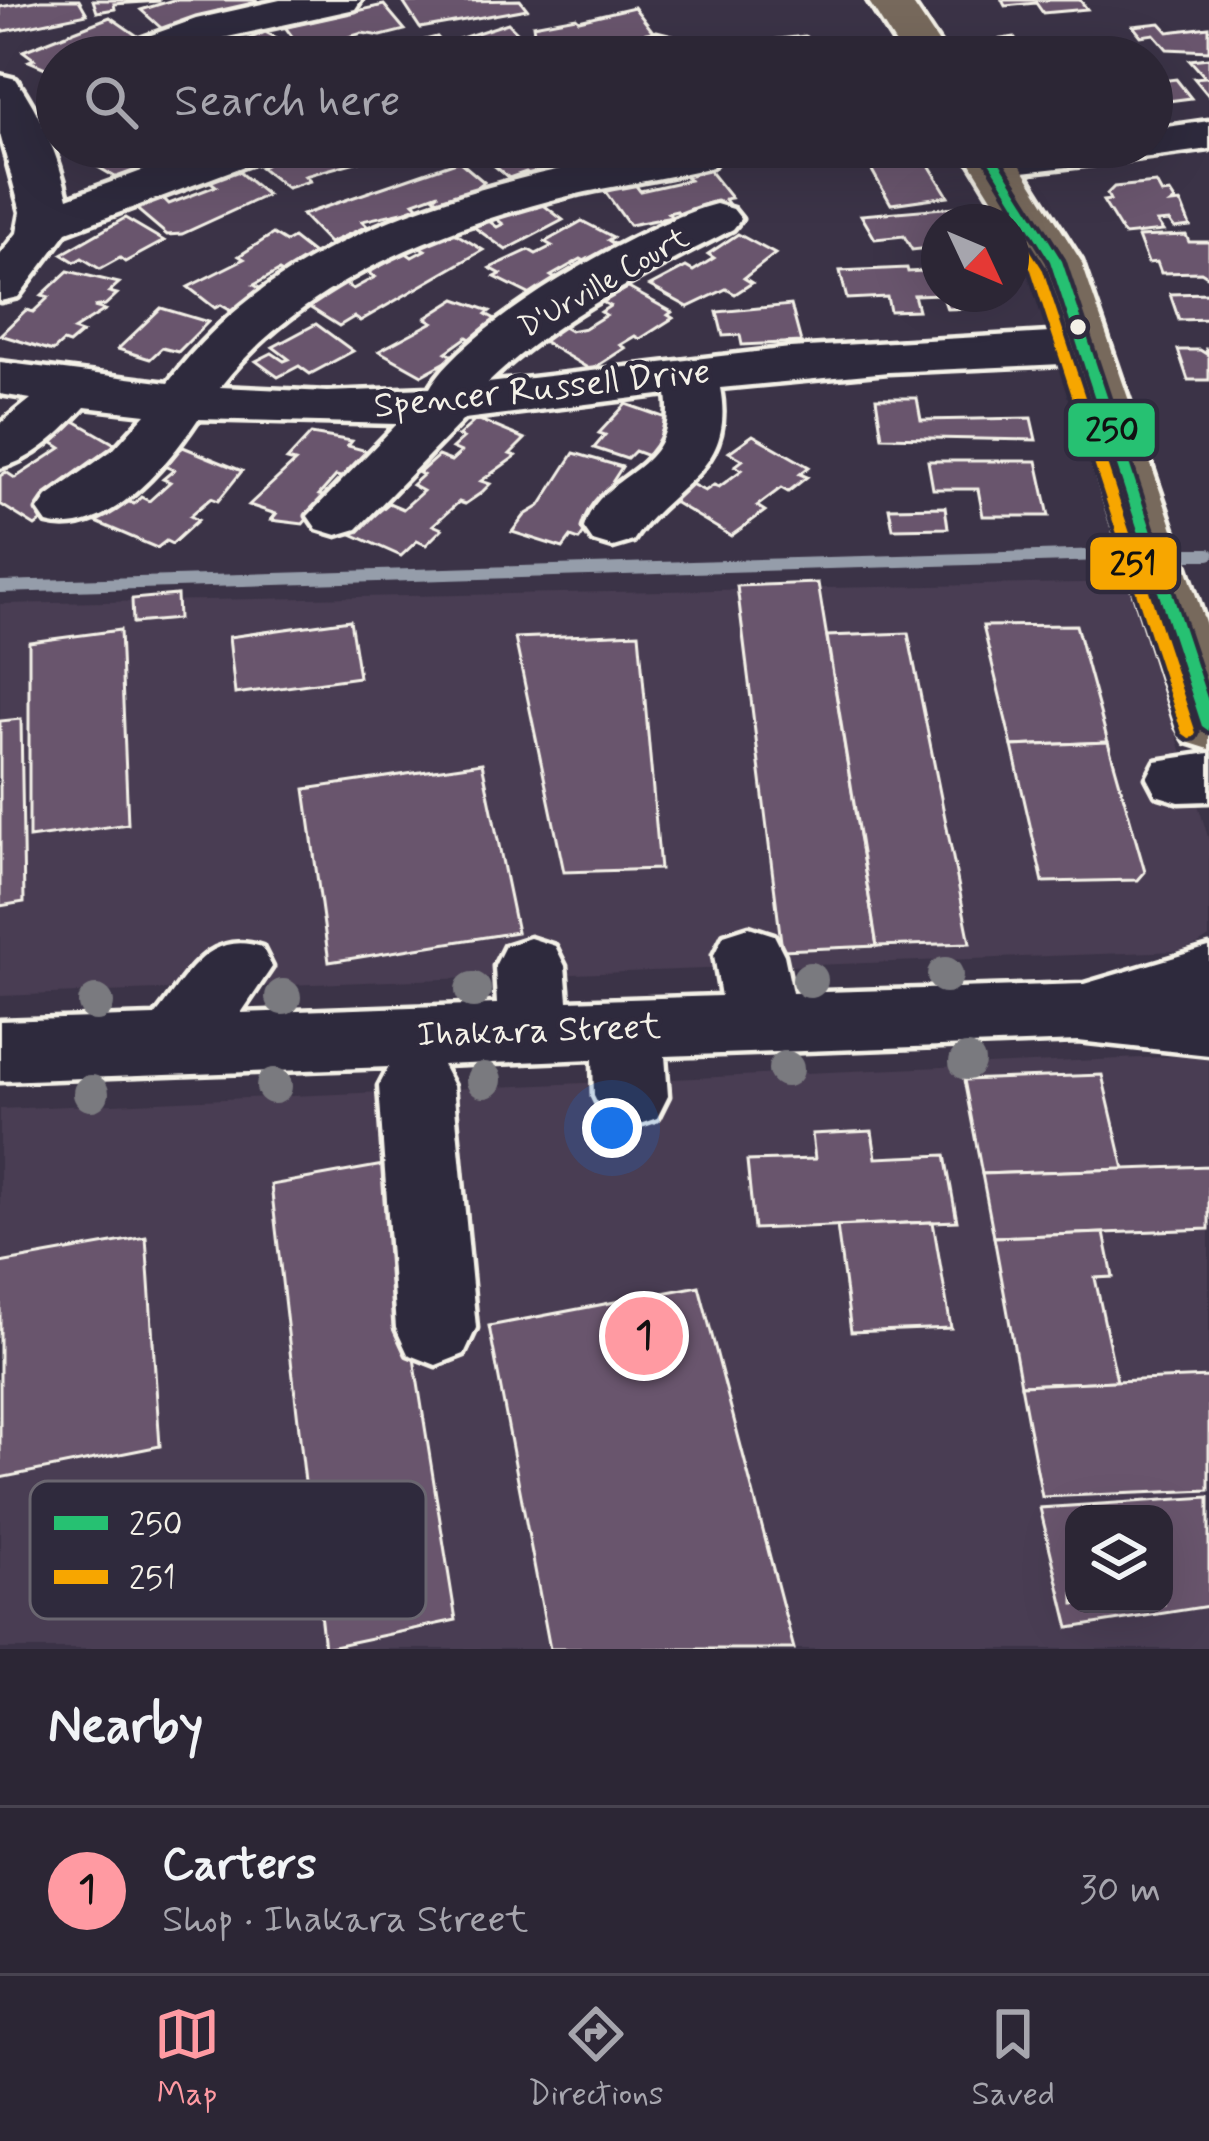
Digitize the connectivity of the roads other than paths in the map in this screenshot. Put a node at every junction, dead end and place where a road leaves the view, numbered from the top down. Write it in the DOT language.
graph roads {
  1 [pos="340,0"];
  2 [pos="889,0"];
  3 [pos="189,36"];
  4 [pos="912,36"];
  5 [pos="23,93"];
  6 [pos="1209,135"];
  7 [pos="1173,140"];
  8 [pos="15,161"];
  9 [pos="194,168"];
  10 [pos="631,168"];
  11 [pos="999,168"];
  12 [pos="716,219"];
  13 [pos="45,223"];
  14 [pos="0,286"];
  15 [pos="1084,347"];
  16 [pos="691,375"];
  17 [pos="0,378"];
  18 [pos="72,389"];
  19 [pos="183,400"];
  20 [pos="449,403"];
  21 [pos="0,450"];
  22 [pos="67,510"];
  23 [pos="338,516"];
  24 [pos="614,529"];
  25 [pos="1199,760"];
  26 [pos="749,955"];
  27 [pos="237,967"];
  28 [pos="1209,975"];
  29 [pos="1069,991"];
  30 [pos="762,1024"];
  31 [pos="1209,1026"];
  32 [pos="172,1045"];
  33 [pos="0,1051"];
  34 [pos="425,1078"];
  35 [pos="436,1328"];
  1 -- 3 [label="street"];
  2 -- 4 [label="main road"];
  5 -- 8 [label="street"];
  6 -- 7 [label="street"];
  8 -- 13 [label="street"];
  9 -- 13 [label="street"];
  10 -- 19 [label="street"];
  11 -- 15 [label="main road"];
  12 -- 20 [label="street, D'Urville Court"];
  13 -- 14 [label="street"];
  15 -- 16 [label="street, Spencer Russell Drive"];
  15 -- 25 [label="main road"];
  16 -- 20 [label="street, Spencer Russell Drive"];
  16 -- 24 [label="street"];
  17 -- 18 [label="street, Spencer Russell Drive"];
  18 -- 19 [label="street, Spencer Russell Drive"];
  18 -- 21 [label="street"];
  19 -- 20 [label="street, Spencer Russell Drive"];
  19 -- 22 [label="street"];
  20 -- 23 [label="street, D'Urville Court"];
  26 -- 30 [label="street"];
  27 -- 32 [label="street"];
  28 -- 29 [label="street, Ihakara Street"];
  29 -- 30 [label="street, Ihakara Street"];
  29 -- 31 [label="street, Ihakara Street"];
  30 -- 34 [label="street, Ihakara Street"];
  32 -- 33 [label="street, Ihakara Street"];
  32 -- 34 [label="street, Ihakara Street"];
  34 -- 35 [label="street"];
}
